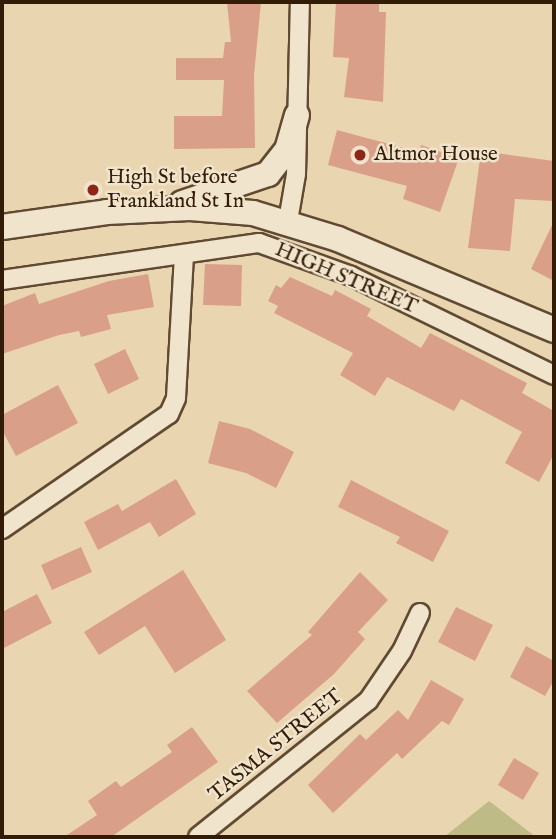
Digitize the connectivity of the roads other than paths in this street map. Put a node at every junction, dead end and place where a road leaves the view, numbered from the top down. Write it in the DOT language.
graph roads {
  1 [pos="300,2"];
  2 [pos="297,115"];
  3 [pos="165,209"];
  4 [pos="288,221"];
  5 [pos="2,227"];
  6 [pos="184,255"];
  7 [pos="2,280"];
  8 [pos="554,330"];
  9 [pos="554,375"];
  10 [pos="2,529"];
  11 [pos="420,613"];
  12 [pos="198,837"];
  1 -- 2 [label="street"];
  2 -- 3 [label="main road"];
  2 -- 4 [label="street"];
  3 -- 4 [label="main road, HIGH STREET"];
  3 -- 5 [label="main road, HIGH STREET"];
  4 -- 8 [label="main road, HIGH STREET"];
  6 -- 7 [label="street, HIGH STREET"];
  6 -- 9 [label="street, HIGH STREET"];
  6 -- 10 [label="street"];
  11 -- 12 [label="street, TASMA STREET"];
}
